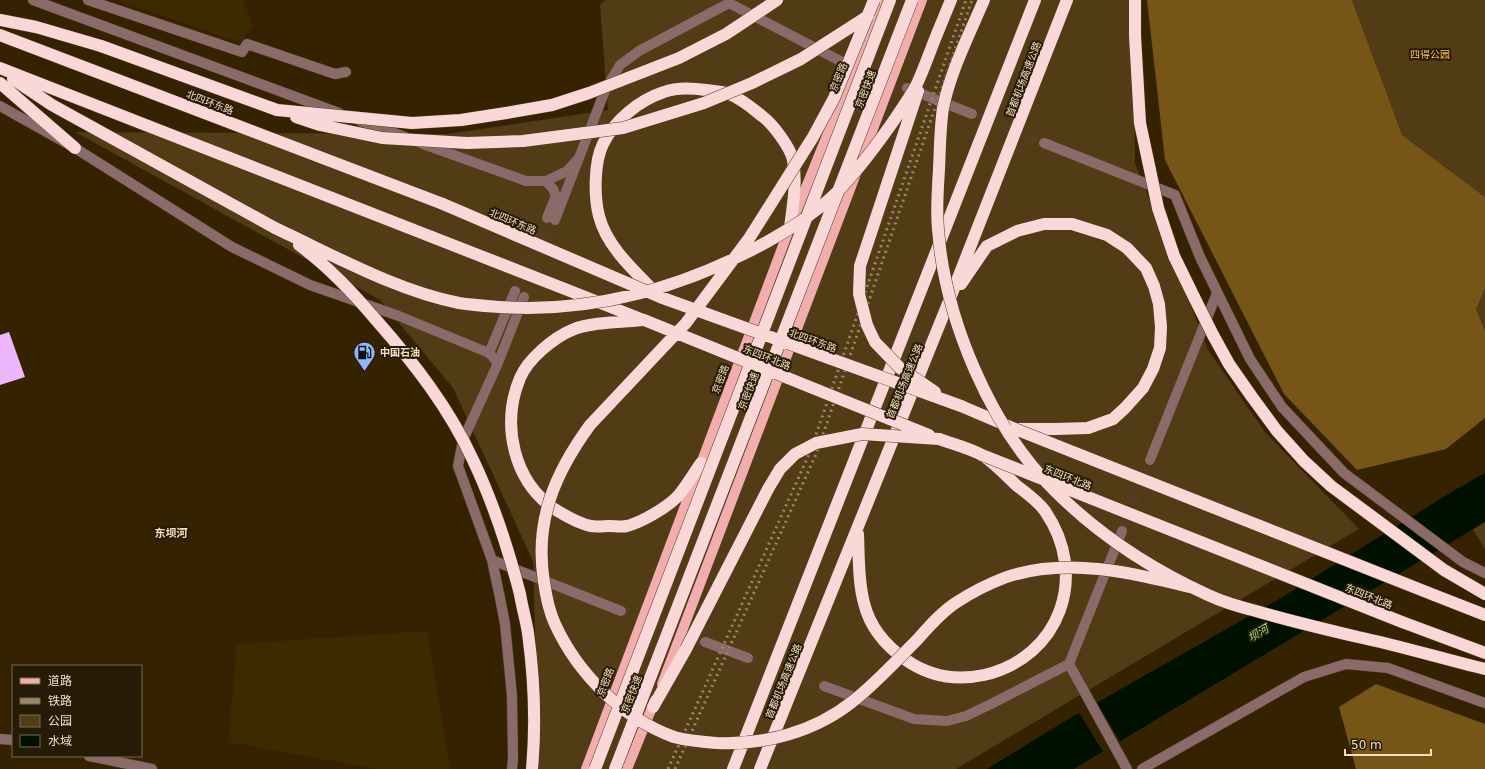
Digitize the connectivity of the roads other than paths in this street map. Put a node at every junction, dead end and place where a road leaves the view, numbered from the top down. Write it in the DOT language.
graph roads {
  1 [pos="33,0"];
  2 [pos="88,0"];
  3 [pos="777,0"];
  4 [pos="874,0"];
  5 [pos="882,0"];
  6 [pos="891,0"];
  7 [pos="912,0"];
  8 [pos="922,0"];
  9 [pos="951,0"];
  10 [pos="984,0"];
  11 [pos="1035,0"];
  12 [pos="1067,0"];
  13 [pos="1135,0"];
  14 [pos="730,1"];
  15 [pos="0,20"];
  16 [pos="0,34"];
  17 [pos="937,34"];
  18 [pos="844,63"];
  19 [pos="0,69"];
  20 [pos="346,72"];
  21 [pos="0,83"];
  22 [pos="907,88"];
  23 [pos="0,106"];
  24 [pos="277,110"];
  25 [pos="972,114"];
  26 [pos="1044,143"];
  27 [pos="75,148"];
  28 [pos="579,158"];
  29 [pos="546,181"];
  30 [pos="790,227"];
  31 [pos="275,228"];
  32 [pos="515,291"];
  33 [pos="1217,292"];
  34 [pos="524,297"];
  35 [pos="660,297"];
  36 [pos="949,301"];
  37 [pos="644,320"];
  38 [pos="489,353"];
  39 [pos="498,363"];
  40 [pos="960,406"];
  41 [pos="1015,429"];
  42 [pos="939,439"];
  43 [pos="982,455"];
  44 [pos="1150,460"];
  45 [pos="701,463"];
  46 [pos="857,529"];
  47 [pos="1122,531"];
  48 [pos="492,560"];
  49 [pos="1485,573"];
  50 [pos="1194,588"];
  51 [pos="1485,594"];
  52 [pos="621,611"];
  53 [pos="1485,615"];
  54 [pos="705,642"];
  55 [pos="1485,653"];
  56 [pos="748,658"];
  57 [pos="1069,664"];
  58 [pos="1485,669"];
  59 [pos="824,686"];
  60 [pos="1485,703"];
  61 [pos="652,707"];
  62 [pos="0,739"];
  63 [pos="12,740"];
  64 [pos="94,757"];
  65 [pos="152,769"];
  66 [pos="512,769"];
  67 [pos="532,769"];
  68 [pos="586,769"];
  69 [pos="595,769"];
  70 [pos="615,769"];
  71 [pos="627,769"];
  72 [pos="733,769"];
  73 [pos="760,769"];
  74 [pos="1127,769"];
  75 [pos="1142,769"];
  1 -- 29 [label="street"];
  2 -- 20 [label="street"];
  3 -- 24 [label="highway, bridge"];
  4 -- 50 [label="highway, bridge"];
  5 -- 30 [label="main road, 京密路"];
  6 -- 24 [label="highway, bridge"];
  6 -- 69 [label="highway, 京密快速, bridge"];
  7 -- 70 [label="highway, 京密快速, bridge"];
  8 -- 61 [label="main road"];
  9 -- 17 [label="highway"];
  10 -- 50 [label="highway, bridge"];
  11 -- 72 [label="highway, 首都机场高速公路"];
  12 -- 36 [label="highway, 首都机场高速公路"];
  13 -- 51 [label="highway, bridge"];
  14 -- 18 [label="street"];
  14 -- 28 [label="street"];
  15 -- 24 [label="highway, bridge"];
  16 -- 35 [label="highway, 北四环东路, bridge"];
  17 -- 31 [label="highway, bridge"];
  17 -- 40 [label="highway, bridge"];
  19 -- 31 [label="highway"];
  19 -- 37 [label="highway, bridge"];
  21 -- 27 [label="highway"];
  22 -- 25 [label="street"];
  23 -- 27 [label="street"];
  26 -- 33 [label="street"];
  27 -- 38 [label="street"];
  28 -- 29 [label="street"];
  28 -- 29 [label="street"];
  30 -- 35 [label="highway, bridge"];
  30 -- 45 [label="main road, 京密路"];
  31 -- 67 [label="highway, bridge"];
  32 -- 38 [label="street"];
  33 -- 44 [label="street"];
  33 -- 49 [label="street"];
  34 -- 39 [label="street"];
  35 -- 40 [label="highway, 北四环东路, bridge"];
  36 -- 41 [label="highway"];
  36 -- 46 [label="highway, 首都机场高速公路"];
  37 -- 42 [label="highway, 东四环北路, bridge"];
  37 -- 45 [label="highway"];
  38 -- 39 [label="street"];
  39 -- 48 [label="street"];
  40 -- 41 [label="highway, 北四环东路, bridge"];
  41 -- 53 [label="highway, bridge"];
  42 -- 43 [label="highway, 东四环北路"];
  42 -- 61 [label="highway, bridge"];
  43 -- 46 [label="highway, bridge"];
  43 -- 55 [label="highway, 东四环北路, bridge"];
  45 -- 68 [label="main road, 京密路"];
  46 -- 73 [label="highway, 首都机场高速公路"];
  47 -- 57 [label="street"];
  48 -- 52 [label="street"];
  48 -- 66 [label="street"];
  50 -- 58 [label="highway, bridge"];
  54 -- 56 [label="street"];
  57 -- 59 [label="street"];
  57 -- 74 [label="street"];
  60 -- 75 [label="street"];
  61 -- 71 [label="main road"];
  62 -- 63 [label="street"];
  64 -- 65 [label="street"];
}
